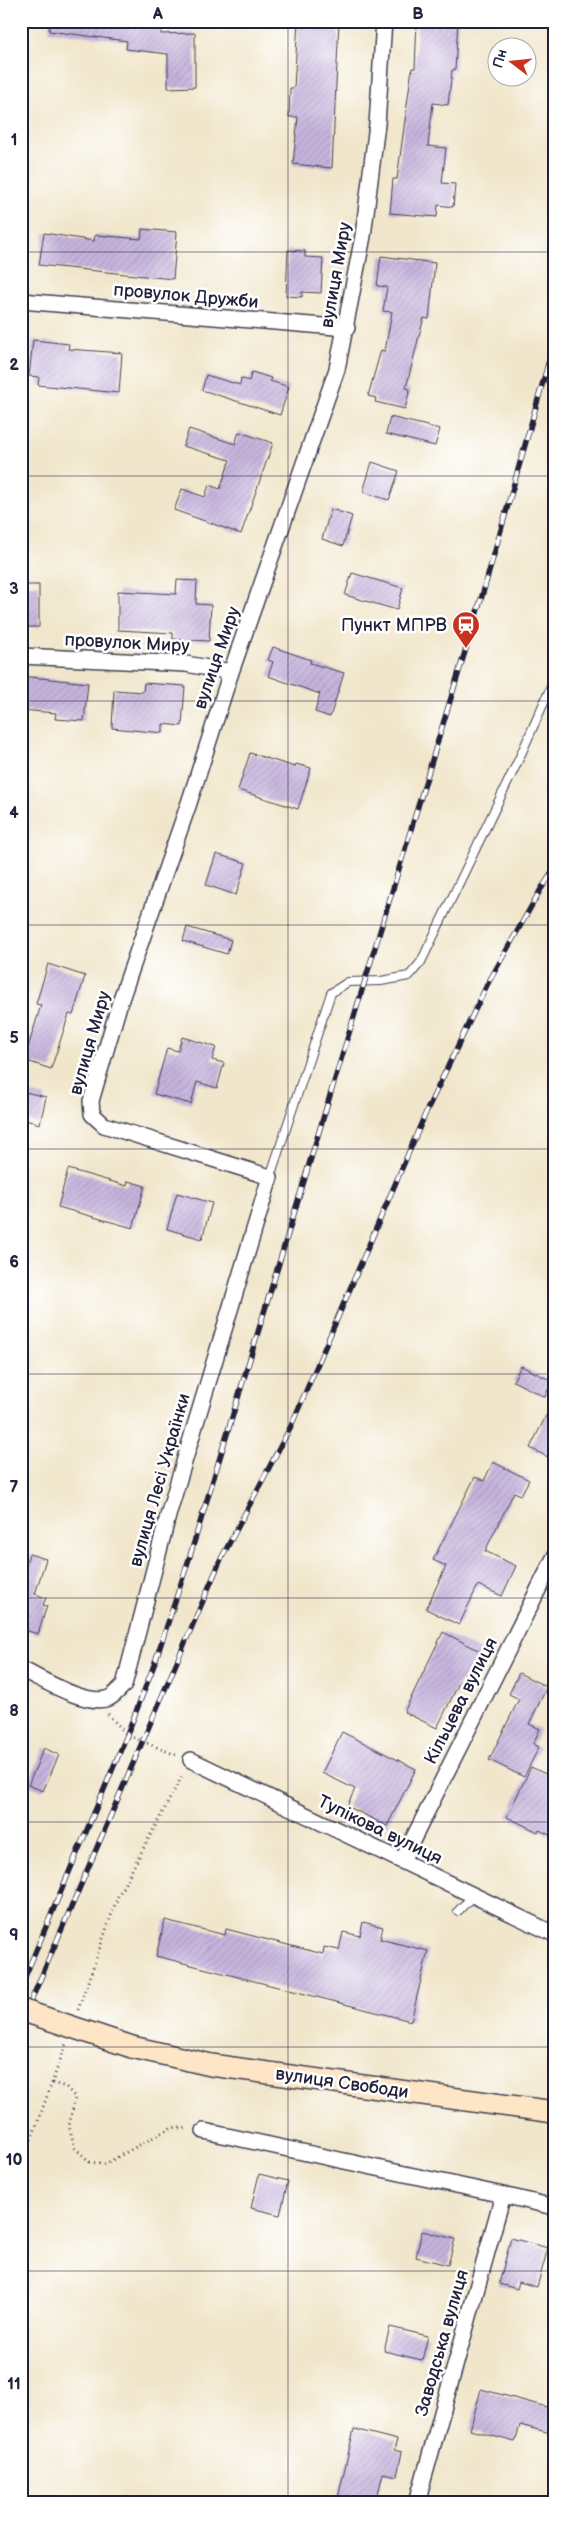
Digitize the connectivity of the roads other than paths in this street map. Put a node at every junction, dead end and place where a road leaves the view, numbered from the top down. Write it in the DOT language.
graph roads {
  1 [pos="384,21"];
  2 [pos="21,302"];
  3 [pos="347,328"];
  4 [pos="21,656"];
  5 [pos="231,672"];
  6 [pos="554,680"];
  7 [pos="270,1177"];
  8 [pos="554,1558"];
  9 [pos="21,1669"];
  10 [pos="191,1760"];
  11 [pos="402,1861"];
  12 [pos="474,1896"];
  13 [pos="458,1911"];
  14 [pos="554,1934"];
  15 [pos="21,2010"];
  16 [pos="554,2112"];
  17 [pos="204,2131"];
  18 [pos="503,2195"];
  19 [pos="554,2207"];
  20 [pos="418,2502"];
  1 -- 3 [label="street, вулиця Миру"];
  2 -- 3 [label="street, провулок Дружби"];
  3 -- 5 [label="street, вулиця Миру"];
  4 -- 5 [label="street, провулок Миру"];
  5 -- 7 [label="street, вулиця Миру"];
  6 -- 7 [label="lane"];
  7 -- 9 [label="street, вулиця Лесі Українки"];
  8 -- 11 [label="street, Кільцева вулиця"];
  10 -- 11 [label="street, Тупікова вулиця"];
  11 -- 12 [label="street, Тупікова вулиця"];
  12 -- 13 [label="lane"];
  12 -- 14 [label="street, Тупікова вулиця"];
  15 -- 16 [label="main road, вулиця Свободи, bridge"];
  17 -- 18 [label="street"];
  18 -- 19 [label="street"];
  18 -- 20 [label="street, Заводська вулиця"];
}
